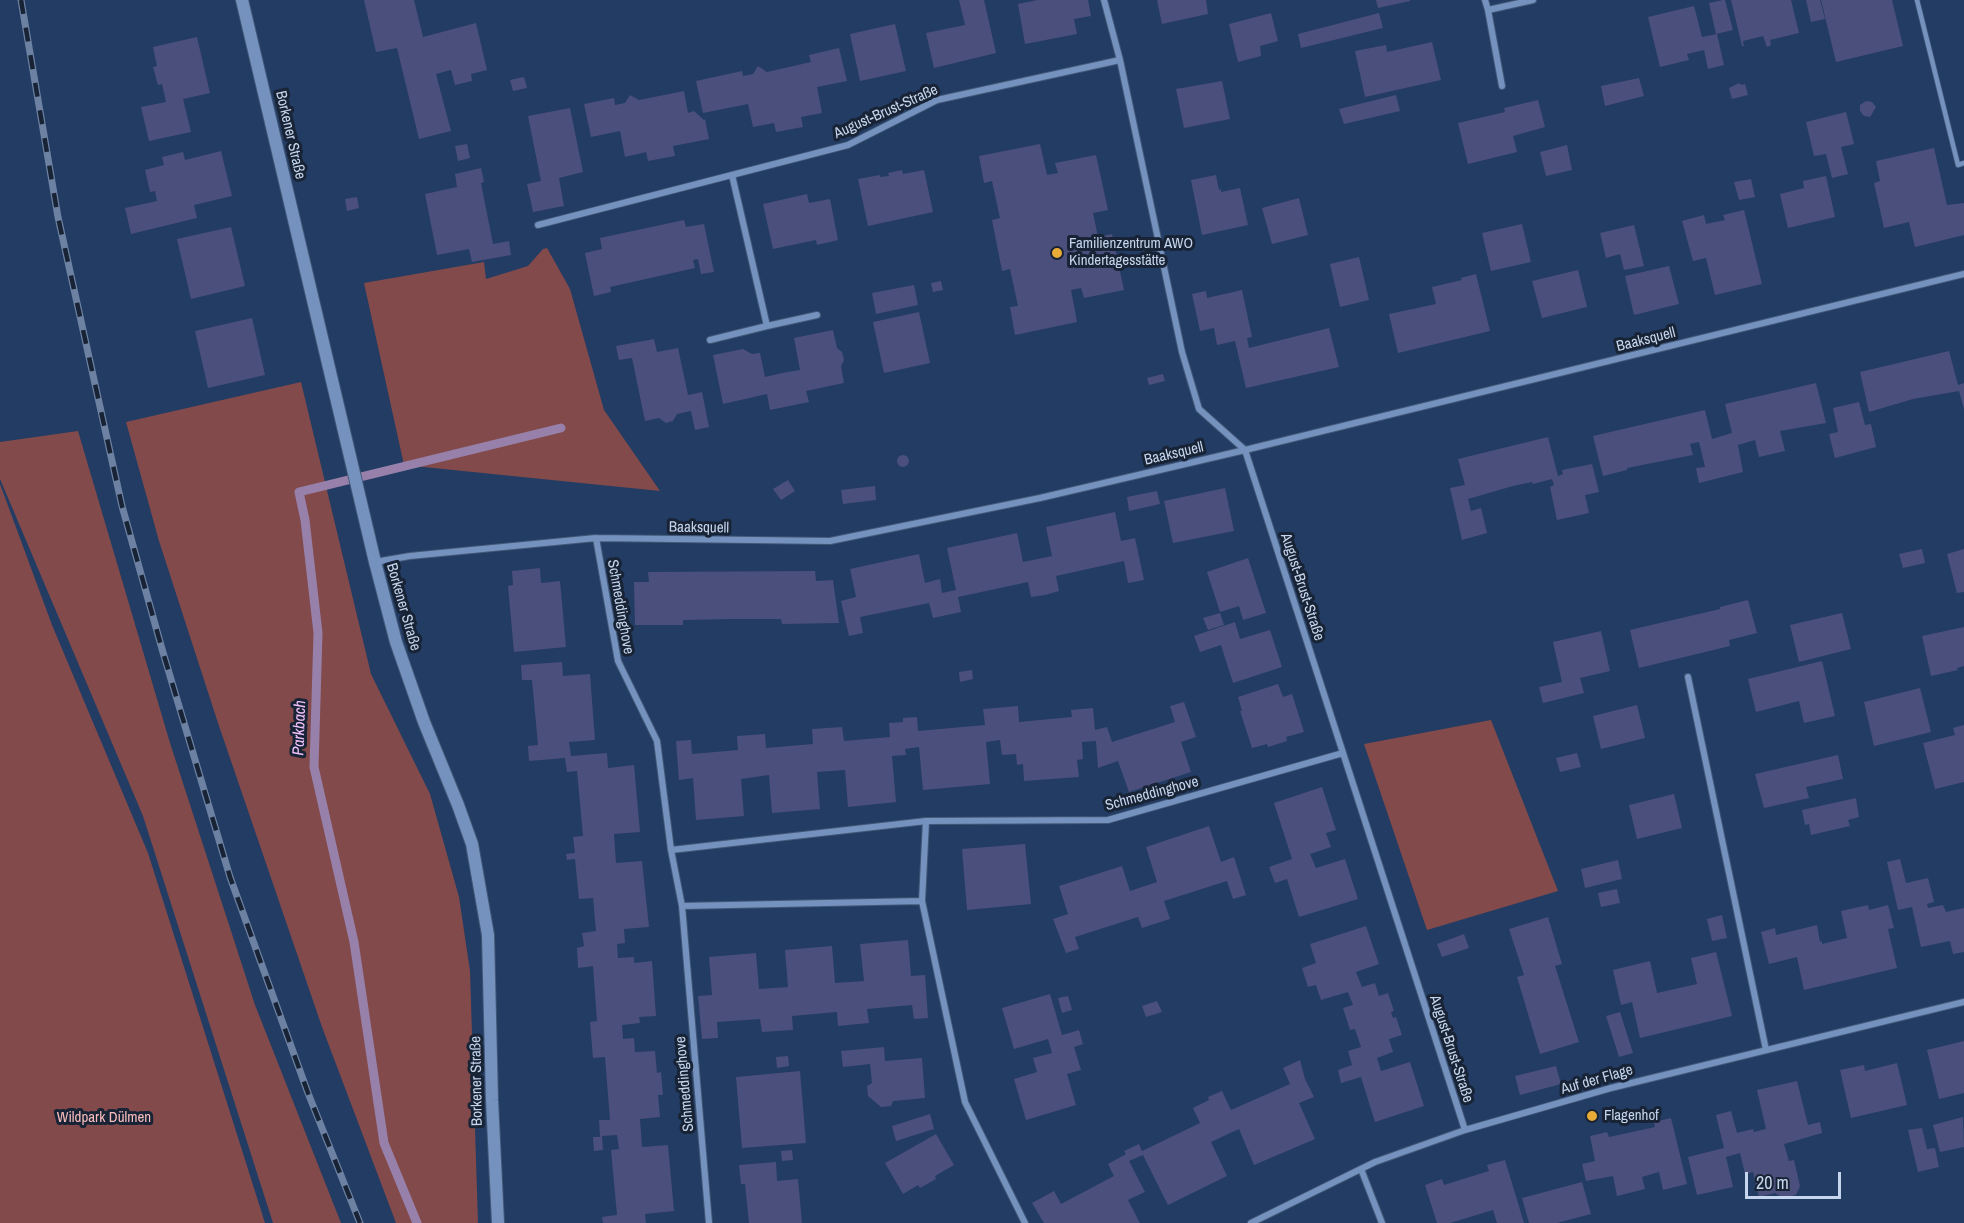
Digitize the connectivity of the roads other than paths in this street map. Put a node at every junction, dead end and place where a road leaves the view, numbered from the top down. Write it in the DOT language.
graph roads {
  1 [pos="242,0"];
  2 [pos="1104,0"];
  3 [pos="1485,0"];
  4 [pos="1533,0"];
  5 [pos="1917,0"];
  6 [pos="1488,10"];
  7 [pos="1120,60"];
  8 [pos="1502,86"];
  9 [pos="1964,163"];
  10 [pos="732,175"];
  11 [pos="538,225"];
  12 [pos="1964,274"];
  13 [pos="817,315"];
  14 [pos="767,326"];
  15 [pos="710,340"];
  16 [pos="1245,450"];
  17 [pos="596,538"];
  18 [pos="375,562"];
  19 [pos="1688,677"];
  20 [pos="1344,753"];
  21 [pos="926,821"];
  22 [pos="671,850"];
  23 [pos="922,901"];
  24 [pos="682,906"];
  25 [pos="1964,1002"];
  26 [pos="1766,1050"];
  27 [pos="1465,1130"];
  28 [pos="1361,1168"];
  29 [pos="498,1223"];
  30 [pos="709,1223"];
  31 [pos="1025,1223"];
  32 [pos="1251,1223"];
  33 [pos="1382,1223"];
  1 -- 18 [label="street, Borkener Straße"];
  2 -- 7 [label="street, August-Brust-Straße"];
  3 -- 6 [label="street"];
  4 -- 6 [label="street"];
  5 -- 9 [label="lane"];
  6 -- 8 [label="street"];
  7 -- 10 [label="street, August-Brust-Straße"];
  7 -- 16 [label="street, August-Brust-Straße"];
  10 -- 11 [label="street, August-Brust-Straße"];
  10 -- 14 [label="street"];
  12 -- 16 [label="street, Baaksquell"];
  13 -- 14 [label="street"];
  14 -- 15 [label="street"];
  16 -- 17 [label="street, Baaksquell"];
  16 -- 20 [label="street, August-Brust-Straße"];
  17 -- 18 [label="street, Baaksquell"];
  17 -- 22 [label="street, Schmeddinghove"];
  18 -- 29 [label="street, Borkener Straße"];
  19 -- 26 [label="street"];
  20 -- 21 [label="street, Schmeddinghove"];
  20 -- 27 [label="street, August-Brust-Straße"];
  21 -- 22 [label="street, Schmeddinghove"];
  21 -- 23 [label="street"];
  22 -- 24 [label="street, Schmeddinghove"];
  23 -- 24 [label="street"];
  23 -- 31 [label="street"];
  24 -- 30 [label="street, Schmeddinghove"];
  25 -- 26 [label="street, Auf der Flage"];
  26 -- 27 [label="street, Auf der Flage"];
  27 -- 28 [label="street, Auf der Flage"];
  28 -- 32 [label="street, Auf der Flage"];
  28 -- 33 [label="street"];
}
